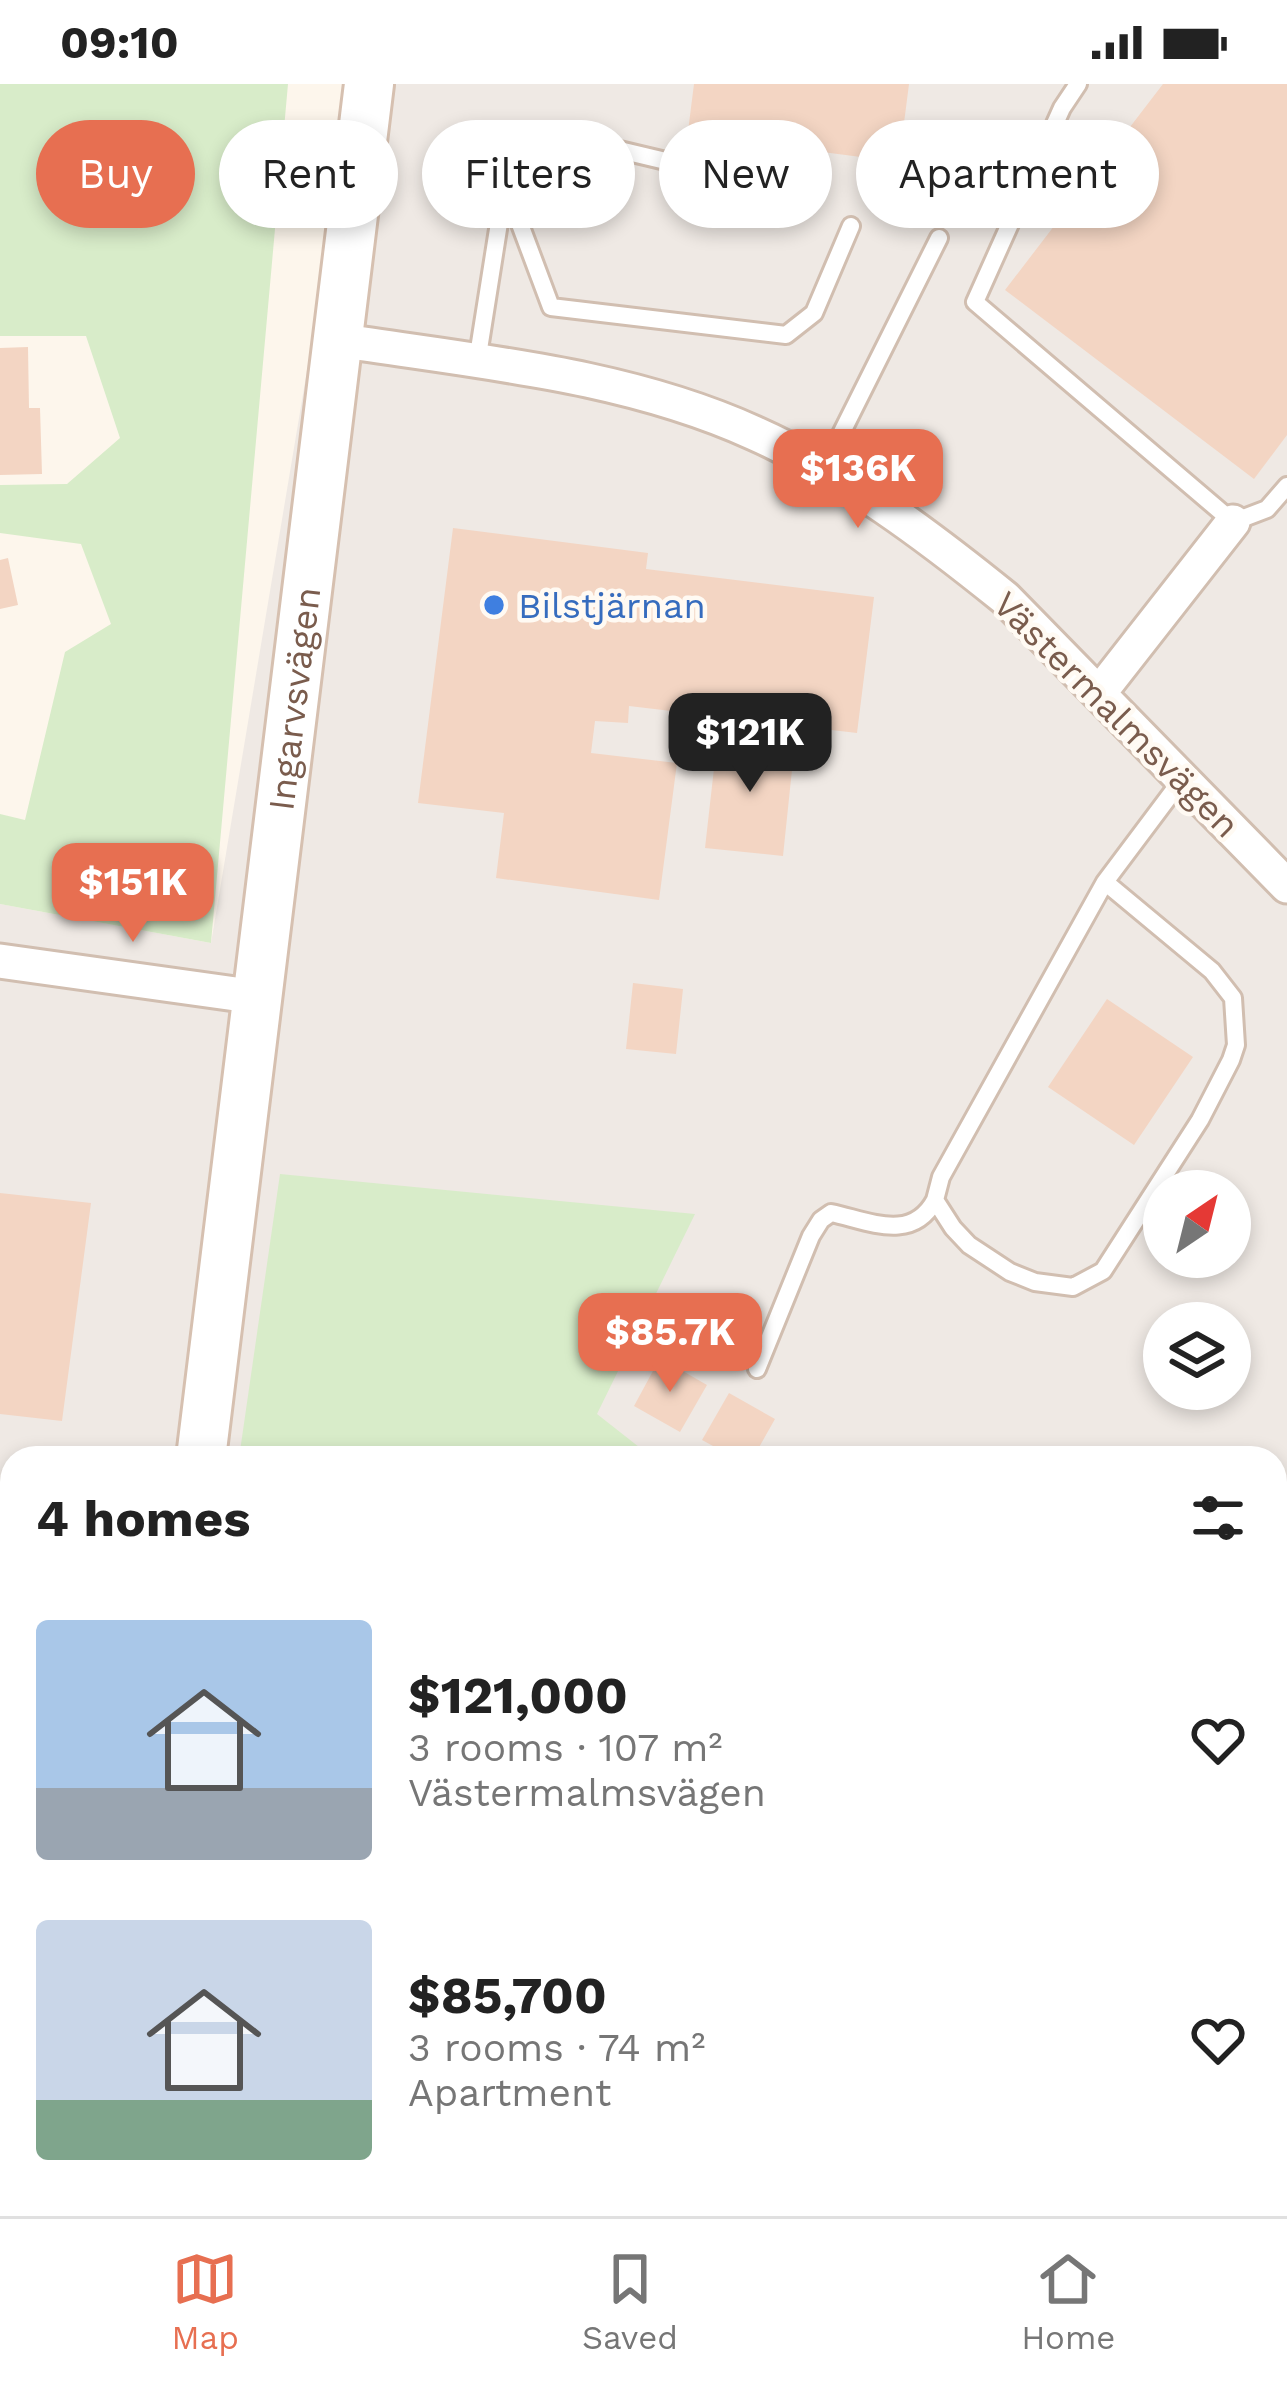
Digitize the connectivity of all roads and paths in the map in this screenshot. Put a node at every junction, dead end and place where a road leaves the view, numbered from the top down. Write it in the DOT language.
graph roads {
  1 [pos="369,84"];
  2 [pos="1078,84"];
  3 [pos="851,226"];
  4 [pos="498,228"];
  5 [pos="521,228"];
  6 [pos="939,238"];
  7 [pos="338,340"];
  8 [pos="476,362"];
  9 [pos="824,469"];
  10 [pos="1287,486"];
  11 [pos="1233,522"];
  12 [pos="1100,692"];
  13 [pos="1183,778"];
  14 [pos="1105,882"];
  15 [pos="1287,886"];
  16 [pos="0,961"];
  17 [pos="257,997"];
  18 [pos="935,1201"];
  19 [pos="757,1369"];
  20 [pos="202,1446"];
  1 -- 7 [label="street, Ingarvsvägen"];
  2 -- 11 [label="lane"];
  3 -- 5 [label="lane"];
  4 -- 8 [label="lane"];
  6 -- 9 [label="lane"];
  7 -- 8 [label="street, Västermalmsvägen"];
  7 -- 17 [label="street, Ingarvsvägen"];
  8 -- 9 [label="street, Västermalmsvägen"];
  9 -- 12 [label="street, Västermalmsvägen"];
  10 -- 11 [label="lane"];
  11 -- 12 [label="street"];
  12 -- 13 [label="street, Västermalmsvägen"];
  13 -- 14 [label="lane"];
  13 -- 15 [label="street, Västermalmsvägen"];
  14 -- 18 [label="lane"];
  14 -- 18 [label="lane"];
  16 -- 17 [label="street"];
  17 -- 20 [label="street, Ingarvsvägen"];
  18 -- 19 [label="lane"];
}
